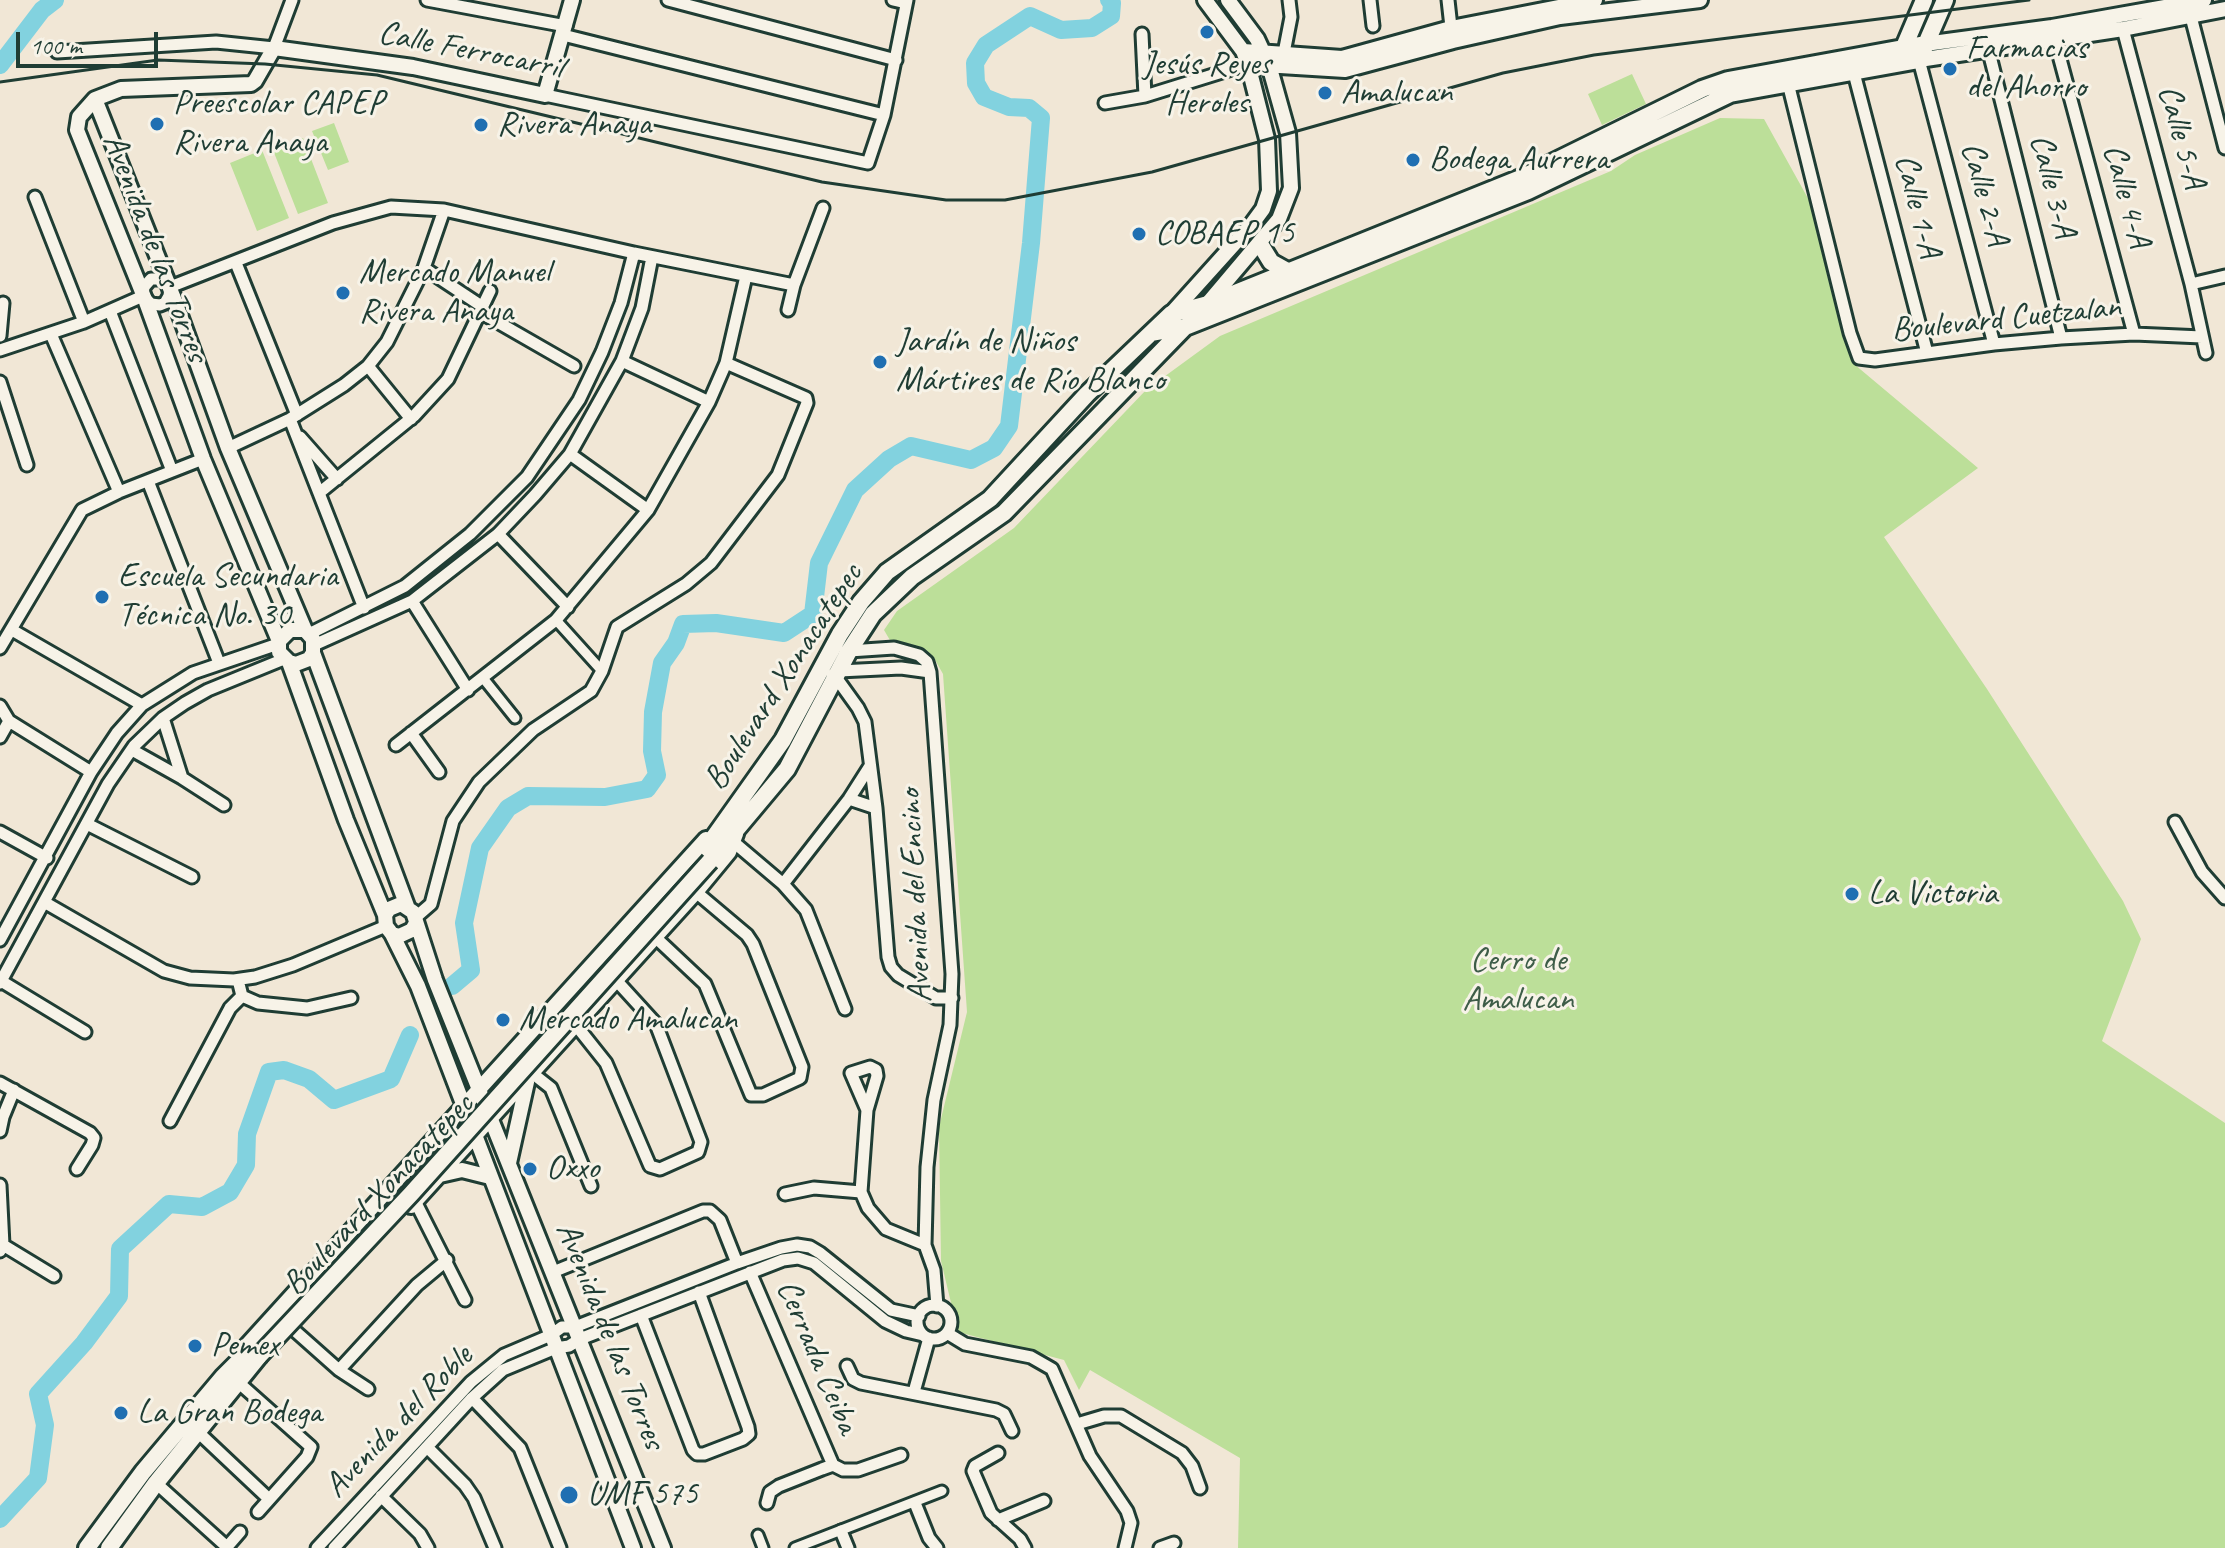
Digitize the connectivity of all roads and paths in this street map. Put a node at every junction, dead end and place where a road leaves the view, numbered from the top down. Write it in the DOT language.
graph roads {
  1 [pos="292,0"];
  2 [pos="427,0"];
  3 [pos="572,0"];
  4 [pos="668,0"];
  5 [pos="893,0"];
  6 [pos="1205,0"];
  7 [pos="1228,0"];
  8 [pos="1289,0"];
  9 [pos="1370,0"];
  10 [pos="1448,0"];
  11 [pos="1595,0"];
  12 [pos="1700,0"];
  13 [pos="1924,0"];
  14 [pos="1945,0"];
  15 [pos="2204,0"];
  16 [pos="1678,1"];
  17 [pos="907,2"];
  18 [pos="2225,9"];
  19 [pos="2190,10"];
  20 [pos="1373,26"];
  21 [pos="2123,29"];
  22 [pos="564,30"];
  23 [pos="2053,33"];
  24 [pos="1142,34"];
  25 [pos="1452,34"];
  26 [pos="274,48"];
  27 [pos="1988,48"];
  28 [pos="57,52"];
  29 [pos="1922,52"];
  30 [pos="1901,56"];
  31 [pos="1246,58"];
  32 [pos="1274,59"];
  33 [pos="896,60"];
  34 [pos="1854,73"];
  35 [pos="1788,83"];
  36 [pos="545,95"];
  37 [pos="1145,96"];
  38 [pos="95,99"];
  39 [pos="1105,103"];
  40 [pos="884,115"];
  41 [pos="2225,148"];
  42 [pos="35,197"];
  43 [pos="823,208"];
  44 [pos="444,210"];
  45 [pos="1260,244"];
  46 [pos="634,253"];
  47 [pos="652,257"];
  48 [pos="236,263"];
  49 [pos="424,268"];
  50 [pos="1289,272"];
  51 [pos="746,276"];
  52 [pos="2225,276"];
  53 [pos="2191,284"];
  54 [pos="794,285"];
  55 [pos="170,287"];
  56 [pos="490,291"];
  57 [pos="143,296"];
  58 [pos="3,303"];
  59 [pos="1208,304"];
  60 [pos="482,309"];
  61 [pos="788,310"];
  62 [pos="110,311"];
  63 [pos="1171,314"];
  64 [pos="84,322"];
  65 [pos="1185,327"];
  66 [pos="1152,333"];
  67 [pos="51,334"];
  68 [pos="2134,334"];
  69 [pos="0,336"];
  70 [pos="2202,337"];
  71 [pos="2061,338"];
  72 [pos="1994,344"];
  73 [pos="0,350"];
  74 [pos="1927,353"];
  75 [pos="2206,353"];
  76 [pos="622,361"];
  77 [pos="726,363"];
  78 [pos="368,366"];
  79 [pos="574,366"];
  80 [pos="0,382"];
  81 [pos="709,402"];
  82 [pos="411,419"];
  83 [pos="294,422"];
  84 [pos="228,448"];
  85 [pos="570,454"];
  86 [pos="203,459"];
  87 [pos="27,465"];
  88 [pos="172,471"];
  89 [pos="337,479"];
  90 [pos="148,481"];
  91 [pos="119,492"];
  92 [pos="319,493"];
  93 [pos="648,510"];
  94 [pos="498,534"];
  95 [pos="412,601"];
  96 [pos="568,607"];
  97 [pos="364,608"];
  98 [pos="556,620"];
  99 [pos="12,630"];
  100 [pos="310,640"];
  101 [pos="279,642"];
  102 [pos="0,648"];
  103 [pos="849,651"];
  104 [pos="286,661"];
  105 [pos="219,663"];
  106 [pos="602,671"];
  107 [pos="930,672"];
  108 [pos="831,673"];
  109 [pos="483,678"];
  110 [pos="468,690"];
  111 [pos="142,705"];
  112 [pos="0,706"];
  113 [pos="163,718"];
  114 [pos="515,718"];
  115 [pos="9,721"];
  116 [pos="411,733"];
  117 [pos="0,737"];
  118 [pos="396,745"];
  119 [pos="132,750"];
  120 [pos="870,766"];
  121 [pos="91,772"];
  122 [pos="439,772"];
  123 [pos="182,778"];
  124 [pos="849,799"];
  125 [pos="224,805"];
  126 [pos="876,808"];
  127 [pos="2175,822"];
  128 [pos="87,824"];
  129 [pos="0,832"];
  130 [pos="731,835"];
  131 [pos="47,858"];
  132 [pos="192,877"];
  133 [pos="32,883"];
  134 [pos="783,884"];
  135 [pos="696,892"];
  136 [pos="2225,898"];
  137 [pos="22,899"];
  138 [pos="44,902"];
  139 [pos="413,915"];
  140 [pos="388,925"];
  141 [pos="2,932"];
  142 [pos="654,936"];
  143 [pos="615,941"];
  144 [pos="634,958"];
  145 [pos="615,979"];
  146 [pos="238,980"];
  147 [pos="435,980"];
  148 [pos="1,982"];
  149 [pos="418,986"];
  150 [pos="242,996"];
  151 [pos="351,998"];
  152 [pos="952,998"];
  153 [pos="845,1009"];
  154 [pos="575,1024"];
  155 [pos="85,1032"];
  156 [pos="499,1070"];
  157 [pos="527,1080"];
  158 [pos="0,1083"];
  159 [pos="14,1090"];
  160 [pos="480,1091"];
  161 [pos="464,1107"];
  162 [pos="867,1110"];
  163 [pos="491,1119"];
  164 [pos="170,1121"];
  165 [pos="0,1131"];
  166 [pos="439,1134"];
  167 [pos="474,1136"];
  168 [pos="458,1154"];
  169 [pos="509,1164"];
  170 [pos="77,1169"];
  171 [pos="439,1175"];
  172 [pos="490,1177"];
  173 [pos="0,1185"];
  174 [pos="591,1186"];
  175 [pos="861,1192"];
  176 [pos="785,1194"];
  177 [pos="415,1201"];
  178 [pos="925,1245"];
  179 [pos="2,1248"];
  180 [pos="447,1260"];
  181 [pos="737,1263"];
  182 [pos="553,1272"];
  183 [pos="750,1272"];
  184 [pos="54,1276"];
  185 [pos="699,1292"];
  186 [pos="465,1300"];
  187 [pos="937,1306"];
  188 [pos="641,1315"];
  189 [pos="919,1316"];
  190 [pos="294,1330"];
  191 [pos="578,1333"];
  192 [pos="947,1333"];
  193 [pos="926,1336"];
  194 [pos="554,1341"];
  195 [pos="847,1366"];
  196 [pos="339,1370"];
  197 [pos="238,1374"];
  198 [pos="368,1389"];
  199 [pos="914,1392"];
  200 [pos="472,1398"];
  201 [pos="1077,1424"];
  202 [pos="1012,1431"];
  203 [pos="198,1432"];
  204 [pos="427,1447"];
  205 [pos="998,1453"];
  206 [pos="901,1455"];
  207 [pos="833,1465"];
  208 [pos="156,1483"];
  209 [pos="1200,1488"];
  210 [pos="942,1491"];
  211 [pos="381,1496"];
  212 [pos="269,1499"];
  213 [pos="1044,1501"];
  214 [pos="767,1503"];
  215 [pos="915,1503"];
  216 [pos="258,1512"];
  217 [pos="998,1520"];
  218 [pos="841,1531"];
  219 [pos="240,1532"];
  220 [pos="758,1535"];
  221 [pos="1174,1543"];
  222 [pos="87,1548"];
  223 [pos="109,1548"];
  224 [pos="227,1548"];
  225 [pos="317,1548"];
  226 [pos="334,1548"];
  227 [pos="428,1548"];
  228 [pos="495,1548"];
  229 [pos="560,1548"];
  230 [pos="633,1548"];
  231 [pos="663,1548"];
  232 [pos="763,1548"];
  233 [pos="795,1548"];
  234 [pos="848,1548"];
  235 [pos="937,1548"];
  236 [pos="1025,1548"];
  237 [pos="1125,1548"];
  238 [pos="1160,1548"];
  1 -- 26 [label="street"];
  2 -- 22 [label="street"];
  3 -- 22 [label="street"];
  4 -- 33 [label="street"];
  5 -- 17 [label="street"];
  6 -- 31 [label="street"];
  7 -- 32 [label="street"];
  8 -- 32 [label="street"];
  9 -- 20 [label="street"];
  10 -- 25 [label="street"];
  11 -- 25 [label="street"];
  12 -- 16 [label="street"];
  13 -- 30 [label="main road"];
  14 -- 29 [label="main road"];
  15 -- 19 [label="street"];
  16 -- 25 [label="street"];
  17 -- 33 [label="street"];
  18 -- 19 [label="street"];
  19 -- 21 [label="street"];
  19 -- 23 [label="street"];
  19 -- 41 [label="street"];
  21 -- 23 [label="street"];
  21 -- 53 [label="street, Calle 5-A"];
  22 -- 36 [label="street"];
  22 -- 40 [label="street"];
  23 -- 27 [label="street"];
  23 -- 29 [label="street"];
  23 -- 68 [label="street, Calle 4-A"];
  24 -- 37 [label="street"];
  25 -- 32 [label="street"];
  26 -- 28 [label="street, Calle Ferrocarril"];
  26 -- 36 [label="street, Calle Ferrocarril"];
  26 -- 38 [label="street"];
  27 -- 29 [label="street"];
  27 -- 71 [label="street, Calle 3-A"];
  29 -- 30 [label="main road"];
  29 -- 72 [label="street, Calle 2-A"];
  30 -- 34 [label="main road, Boulevard Xonacatepec"];
  30 -- 50 [label="main road, Boulevard Xonacatepec"];
  31 -- 32 [label="street"];
  31 -- 37 [label="street"];
  31 -- 63 [label="street"];
  32 -- 45 [label="street"];
  33 -- 40 [label="street"];
  34 -- 35 [label="main road, Boulevard Xonacatepec"];
  34 -- 74 [label="street, Calle 1-A"];
  35 -- 65 [label="main road, Boulevard Xonacatepec"];
  35 -- 74 [label="street, Boulevard Cuetzalan"];
  36 -- 40 [label="street, Calle Ferrocarril"];
  37 -- 39 [label="street"];
  38 -- 55 [label="street, Avenida de las Torres"];
  38 -- 57 [label="street, Avenida de las Torres"];
  42 -- 64 [label="street"];
  43 -- 54 [label="street"];
  44 -- 46 [label="street"];
  44 -- 48 [label="street"];
  44 -- 49 [label="street"];
  45 -- 50 [label="main road"];
  45 -- 59 [label="street"];
  46 -- 47 [label="street"];
  46 -- 97 [label="street"];
  47 -- 51 [label="street"];
  47 -- 76 [label="street"];
  48 -- 55 [label="street"];
  48 -- 83 [label="street"];
  49 -- 60 [label="street"];
  49 -- 78 [label="street"];
  50 -- 59 [label="main road, Boulevard Xonacatepec"];
  51 -- 54 [label="street"];
  51 -- 77 [label="street"];
  52 -- 53 [label="street"];
  53 -- 70 [label="street, Calle 5-A"];
  54 -- 61 [label="street"];
  55 -- 57 [label="street"];
  55 -- 57 [label="street"];
  55 -- 84 [label="street, Avenida de las Torres"];
  56 -- 60 [label="street"];
  57 -- 62 [label="street"];
  57 -- 86 [label="street, Avenida de las Torres"];
  58 -- 69 [label="street"];
  59 -- 63 [label="main road, Boulevard Xonacatepec"];
  59 -- 65 [label="main road"];
  60 -- 79 [label="street"];
  60 -- 82 [label="street"];
  62 -- 64 [label="street"];
  62 -- 88 [label="street"];
  63 -- 66 [label="main road, Boulevard Xonacatepec"];
  64 -- 67 [label="street"];
  65 -- 66 [label="main road"];
  65 -- 103 [label="main road, Boulevard Xonacatepec"];
  66 -- 108 [label="main road, Boulevard Xonacatepec"];
  67 -- 73 [label="street"];
  67 -- 91 [label="street"];
  68 -- 70 [label="street, Boulevard Cuetzalan"];
  68 -- 71 [label="street, Boulevard Cuetzalan"];
  70 -- 75 [label="street, Calle 5-A"];
  71 -- 72 [label="street, Boulevard Cuetzalan"];
  72 -- 74 [label="street, Boulevard Cuetzalan"];
  76 -- 81 [label="street"];
  76 -- 85 [label="street"];
  77 -- 81 [label="street"];
  77 -- 106 [label="street"];
  78 -- 82 [label="street"];
  78 -- 83 [label="street"];
  80 -- 87 [label="street"];
  81 -- 93 [label="street"];
  82 -- 89 [label="street"];
  83 -- 84 [label="street"];
  83 -- 89 [label="street"];
  83 -- 92 [label="street"];
  84 -- 100 [label="street, Avenida de las Torres"];
  85 -- 93 [label="street"];
  85 -- 94 [label="street"];
  86 -- 88 [label="street"];
  86 -- 101 [label="street, Avenida de las Torres"];
  88 -- 90 [label="street"];
  89 -- 92 [label="street"];
  90 -- 91 [label="street"];
  90 -- 105 [label="street"];
  91 -- 99 [label="street"];
  92 -- 97 [label="street"];
  93 -- 96 [label="street"];
  94 -- 95 [label="street"];
  94 -- 96 [label="street"];
  95 -- 100 [label="street"];
  95 -- 110 [label="street"];
  96 -- 98 [label="street"];
  97 -- 100 [label="street"];
  98 -- 106 [label="street"];
  98 -- 109 [label="street"];
  99 -- 102 [label="street"];
  99 -- 111 [label="street"];
  100 -- 101 [label="street"];
  100 -- 104 [label="street"];
  100 -- 139 [label="street, Avenida de las Torres"];
  101 -- 104 [label="street, Avenida de las Torres"];
  101 -- 105 [label="street"];
  103 -- 107 [label="street"];
  103 -- 108 [label="main road, Boulevard Xonacatepec"];
  104 -- 113 [label="street"];
  104 -- 140 [label="street, Avenida de las Torres"];
  105 -- 111 [label="street"];
  106 -- 139 [label="street"];
  107 -- 108 [label="street"];
  107 -- 152 [label="street, Avenida del Encino"];
  108 -- 120 [label="street"];
  108 -- 130 [label="main road, Boulevard Xonacatepec"];
  109 -- 110 [label="street"];
  109 -- 114 [label="street"];
  110 -- 116 [label="street"];
  111 -- 121 [label="street"];
  112 -- 115 [label="street"];
  113 -- 119 [label="street"];
  113 -- 123 [label="street"];
  115 -- 117 [label="street"];
  115 -- 121 [label="street"];
  116 -- 118 [label="street"];
  116 -- 122 [label="street"];
  119 -- 123 [label="street"];
  119 -- 128 [label="street"];
  120 -- 124 [label="street"];
  120 -- 126 [label="street"];
  121 -- 131 [label="street"];
  123 -- 125 [label="street"];
  124 -- 126 [label="street"];
  124 -- 134 [label="street"];
  126 -- 152 [label="street"];
  127 -- 136 [label="street"];
  128 -- 132 [label="street"];
  128 -- 138 [label="street"];
  129 -- 131 [label="street"];
  130 -- 134 [label="street"];
  130 -- 135 [label="street, Boulevard Xonacatepec"];
  130 -- 143 [label="street, Boulevard Xonacatepec"];
  130 -- 197 [label="main road, Boulevard Xonacatepec"];
  131 -- 133 [label="street"];
  133 -- 137 [label="street"];
  133 -- 138 [label="street"];
  134 -- 153 [label="street"];
  135 -- 142 [label="street, Boulevard Xonacatepec"];
  135 -- 142 [label="street"];
  137 -- 138 [label="street"];
  137 -- 141 [label="street"];
  138 -- 146 [label="street"];
  138 -- 148 [label="street"];
  139 -- 140 [label="street"];
  139 -- 140 [label="street"];
  139 -- 147 [label="street, Avenida de las Torres"];
  140 -- 146 [label="street"];
  140 -- 149 [label="street, Avenida de las Torres"];
  142 -- 144 [label="street, Boulevard Xonacatepec"];
  143 -- 144 [label="street"];
  143 -- 156 [label="street, Boulevard Xonacatepec"];
  144 -- 145 [label="street, Boulevard Xonacatepec"];
  145 -- 154 [label="street, Boulevard Xonacatepec"];
  145 -- 154 [label="street"];
  146 -- 150 [label="street"];
  147 -- 149 [label="street"];
  147 -- 160 [label="street, Avenida de las Torres"];
  148 -- 155 [label="street"];
  149 -- 161 [label="street, Avenida de las Torres"];
  150 -- 151 [label="street"];
  150 -- 164 [label="street"];
  152 -- 178 [label="street, Avenida del Encino"];
  154 -- 157 [label="street, Boulevard Xonacatepec"];
  156 -- 157 [label="street"];
  156 -- 160 [label="street, Boulevard Xonacatepec"];
  157 -- 163 [label="street, Boulevard Xonacatepec"];
  157 -- 169 [label="street"];
  157 -- 174 [label="street"];
  158 -- 159 [label="street"];
  159 -- 165 [label="street"];
  159 -- 170 [label="street"];
  160 -- 161 [label="street, Boulevard Xonacatepec"];
  160 -- 163 [label="street, Avenida de las Torres"];
  161 -- 166 [label="street, Boulevard Xonacatepec"];
  161 -- 167 [label="street, Avenida de las Torres"];
  162 -- 162 [label="street"];
  162 -- 175 [label="street"];
  163 -- 167 [label="street, Boulevard Xonacatepec"];
  163 -- 169 [label="street, Avenida de las Torres"];
  166 -- 168 [label="street"];
  166 -- 197 [label="street, Boulevard Xonacatepec"];
  167 -- 168 [label="street, Boulevard Xonacatepec"];
  167 -- 172 [label="street, Avenida de las Torres"];
  168 -- 171 [label="street, Boulevard Xonacatepec"];
  169 -- 182 [label="street, Avenida de las Torres"];
  171 -- 172 [label="street"];
  171 -- 177 [label="street, Boulevard Xonacatepec"];
  172 -- 194 [label="street, Avenida de las Torres"];
  173 -- 179 [label="street"];
  175 -- 176 [label="street"];
  175 -- 178 [label="street"];
  177 -- 180 [label="street"];
  177 -- 190 [label="street, Boulevard Xonacatepec"];
  178 -- 187 [label="street, Avenida del Encino"];
  179 -- 184 [label="street"];
  180 -- 186 [label="street"];
  180 -- 196 [label="street"];
  181 -- 182 [label="street"];
  181 -- 189 [label="street, Avenida del Roble"];
  181 -- 191 [label="street, Avenida del Roble"];
  182 -- 191 [label="street, Avenida de las Torres"];
  183 -- 185 [label="street, Avenida del Roble"];
  183 -- 193 [label="street, Avenida del Roble"];
  183 -- 207 [label="street, Cerrada Ceiba"];
  185 -- 188 [label="street, Avenida del Roble"];
  185 -- 188 [label="street"];
  187 -- 189 [label="street"];
  187 -- 192 [label="street"];
  188 -- 191 [label="street, Avenida del Roble"];
  189 -- 193 [label="street"];
  190 -- 196 [label="street"];
  190 -- 197 [label="street, Boulevard Xonacatepec"];
  191 -- 194 [label="street, Avenida del Roble"];
  191 -- 194 [label="street, Avenida del Roble"];
  191 -- 231 [label="street, Avenida de las Torres"];
  192 -- 193 [label="street"];
  192 -- 201 [label="street"];
  193 -- 199 [label="street"];
  194 -- 200 [label="street, Avenida del Roble"];
  194 -- 225 [label="street, Avenida del Roble"];
  194 -- 230 [label="street, Avenida de las Torres"];
  195 -- 199 [label="street"];
  196 -- 198 [label="street"];
  197 -- 203 [label="main road, Boulevard Xonacatepec"];
  197 -- 212 [label="street"];
  197 -- 222 [label="main road, Boulevard Xonacatepec"];
  199 -- 202 [label="street"];
  200 -- 204 [label="street, Avenida del Roble"];
  200 -- 229 [label="street"];
  201 -- 209 [label="street"];
  201 -- 237 [label="street"];
  203 -- 208 [label="main road, Boulevard Xonacatepec"];
  203 -- 212 [label="street"];
  204 -- 211 [label="street, Avenida del Roble"];
  204 -- 228 [label="street"];
  205 -- 217 [label="street"];
  206 -- 207 [label="street"];
  207 -- 214 [label="street"];
  208 -- 223 [label="main road, Boulevard Xonacatepec"];
  208 -- 224 [label="street"];
  210 -- 215 [label="street"];
  211 -- 226 [label="street, Avenida del Roble"];
  211 -- 227 [label="street"];
  212 -- 216 [label="street"];
  213 -- 217 [label="street"];
  215 -- 218 [label="street"];
  215 -- 235 [label="street"];
  217 -- 236 [label="street"];
  218 -- 233 [label="street"];
  218 -- 234 [label="street"];
  219 -- 224 [label="street"];
  220 -- 232 [label="street"];
  221 -- 238 [label="street"];
}
